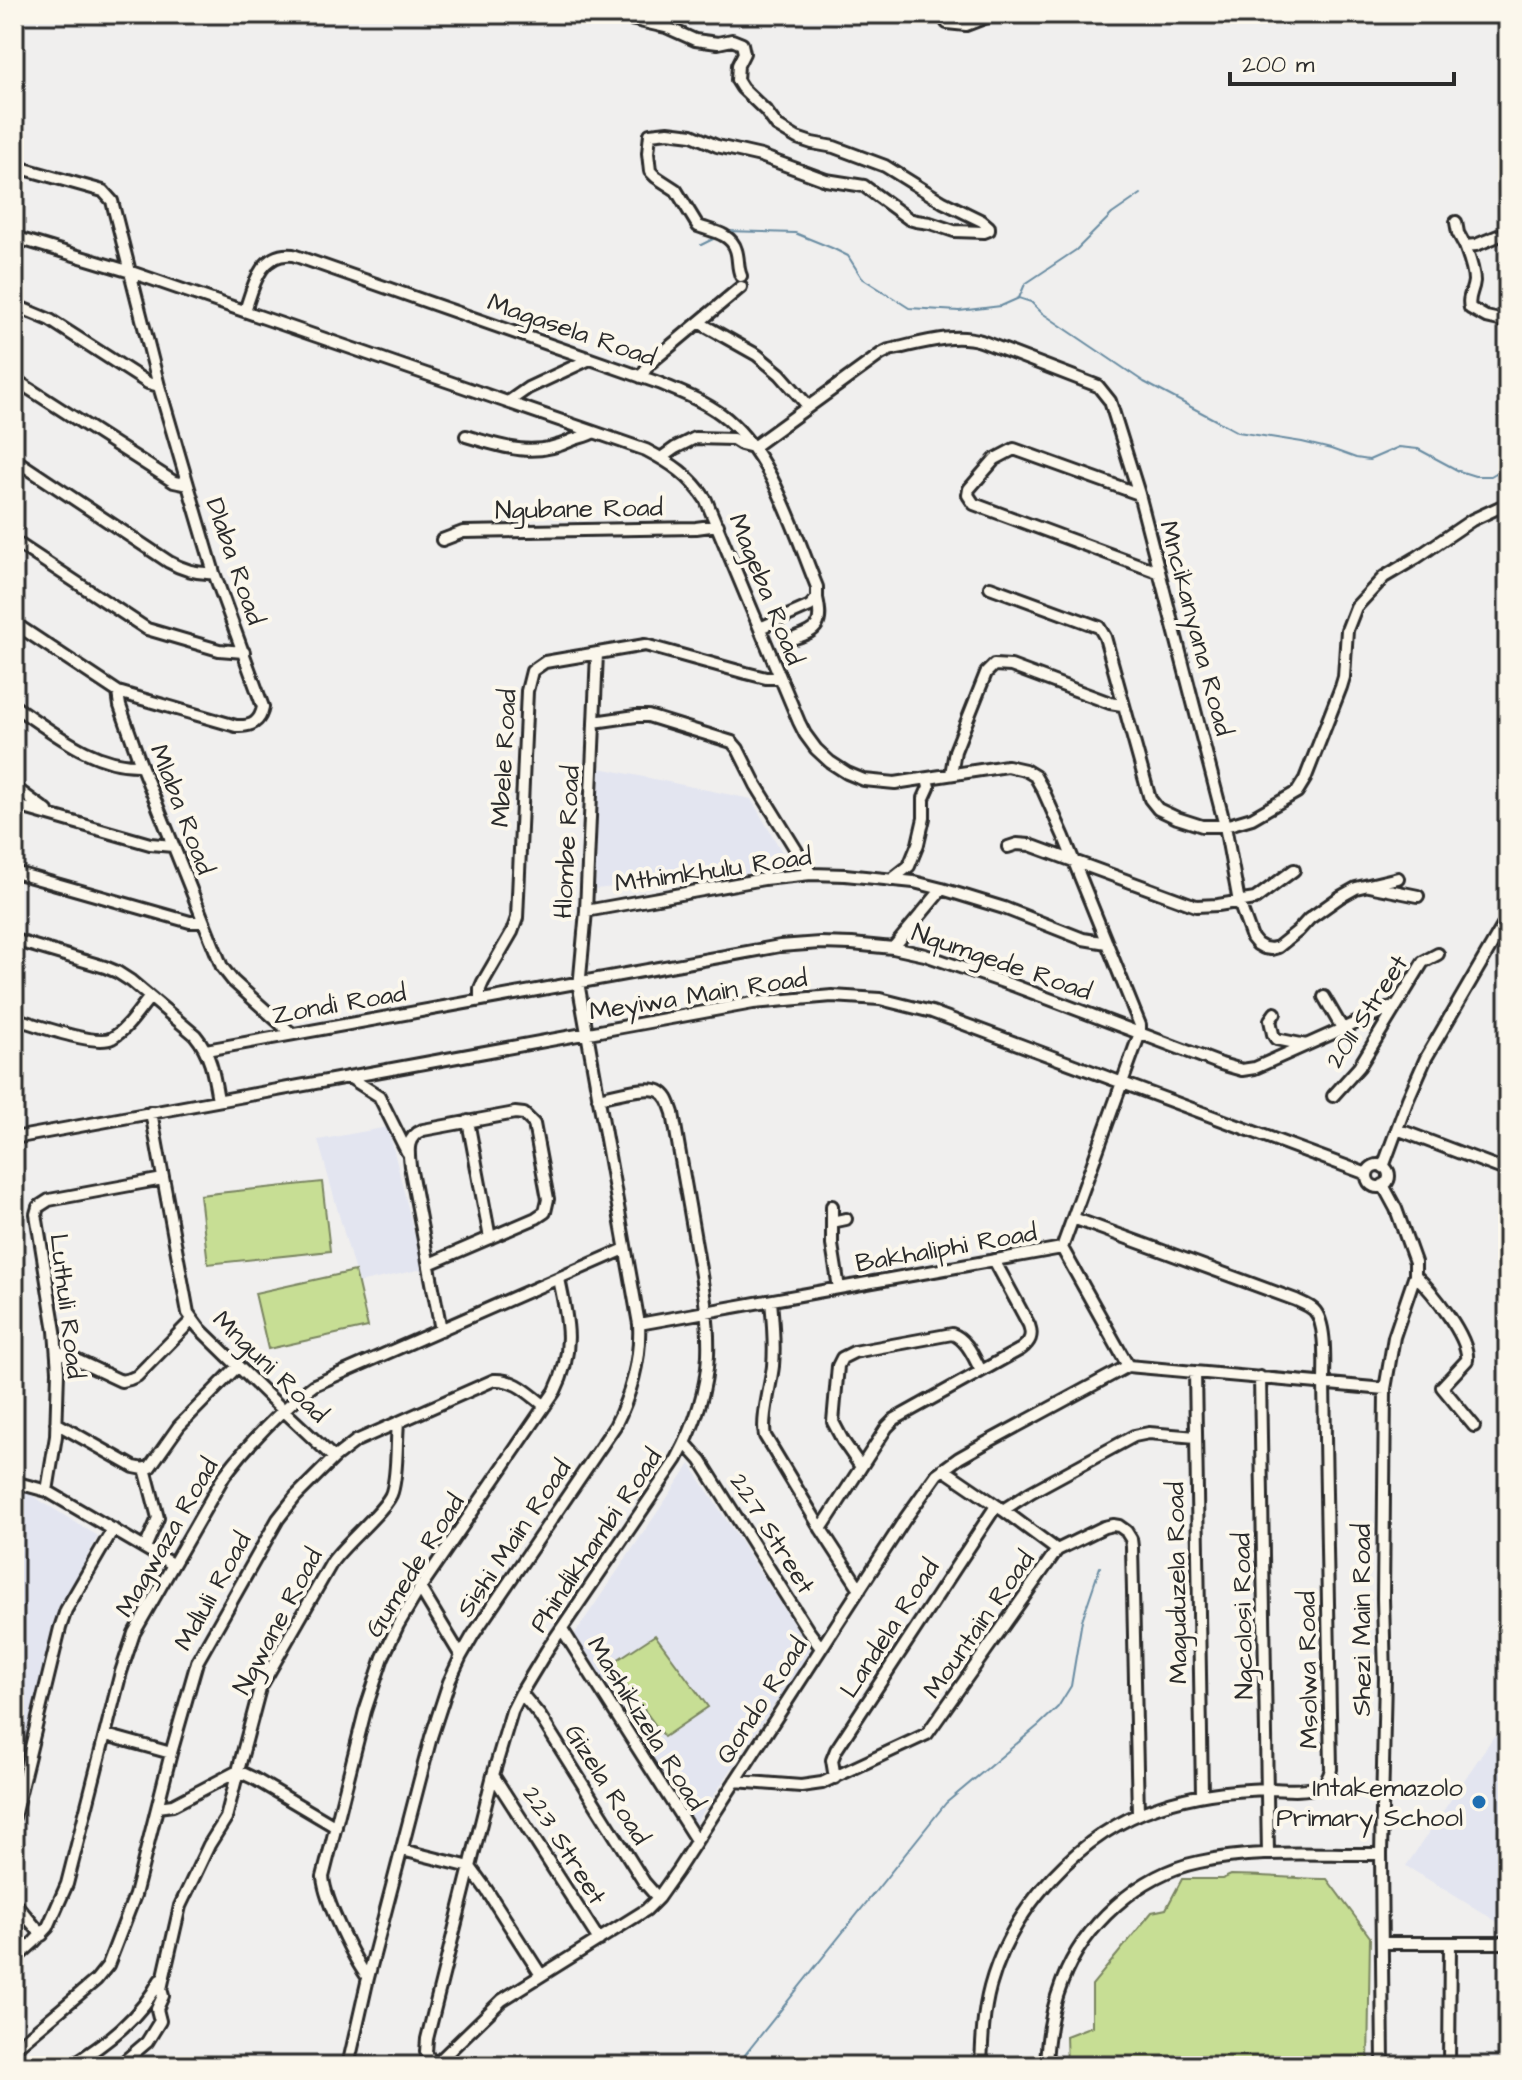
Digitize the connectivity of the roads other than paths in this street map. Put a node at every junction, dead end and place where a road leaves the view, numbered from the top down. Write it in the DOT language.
graph roads {
  1 [pos="620,14"];
  2 [pos="995,14"];
  3 [pos="947,23"];
  4 [pos="14,166"];
  5 [pos="1456,222"];
  6 [pos="1508,232"];
  7 [pos="14,237"];
  8 [pos="1465,246"];
  9 [pos="131,272"];
  10 [pos="14,305"];
  11 [pos="245,311"];
  12 [pos="1508,322"];
  13 [pos="700,323"];
  14 [pos="590,359"];
  15 [pos="641,377"];
  16 [pos="14,379"];
  17 [pos="159,386"];
  18 [pos="508,402"];
  19 [pos="808,406"];
  20 [pos="594,432"];
  21 [pos="466,436"];
  22 [pos="753,447"];
  23 [pos="661,458"];
  24 [pos="14,459"];
  25 [pos="188,485"];
  26 [pos="1139,494"];
  27 [pos="1500,507"];
  28 [pos="718,525"];
  29 [pos="442,540"];
  30 [pos="14,541"];
  31 [pos="1158,572"];
  32 [pos="214,573"];
  33 [pos="990,587"];
  34 [pos="817,593"];
  35 [pos="14,623"];
  36 [pos="760,628"];
  37 [pos="795,638"];
  38 [pos="244,652"];
  39 [pos="597,653"];
  40 [pos="780,678"];
  41 [pos="118,692"];
  42 [pos="1122,705"];
  43 [pos="14,706"];
  44 [pos="594,722"];
  45 [pos="141,765"];
  46 [pos="951,774"];
  47 [pos="927,779"];
  48 [pos="14,787"];
  49 [pos="14,805"];
  50 [pos="52,815"];
  51 [pos="1225,826"];
  52 [pos="173,846"];
  53 [pos="1008,847"];
  54 [pos="1073,860"];
  55 [pos="1294,870"];
  56 [pos="14,872"];
  57 [pos="811,874"];
  58 [pos="1398,878"];
  59 [pos="891,880"];
  60 [pos="1367,886"];
  61 [pos="942,889"];
  62 [pos="1418,896"];
  63 [pos="1239,902"];
  64 [pos="586,911"];
  65 [pos="1508,917"];
  66 [pos="203,922"];
  67 [pos="14,940"];
  68 [pos="1107,943"];
  69 [pos="893,948"];
  70 [pos="1438,954"];
  71 [pos="579,982"];
  72 [pos="150,997"];
  73 [pos="1324,997"];
  74 [pos="480,999"];
  75 [pos="1396,1005"];
  76 [pos="1275,1013"];
  77 [pos="14,1018"];
  78 [pos="1342,1028"];
  79 [pos="586,1033"];
  80 [pos="1140,1033"];
  81 [pos="292,1034"];
  82 [pos="1306,1045"];
  83 [pos="206,1050"];
  84 [pos="349,1077"];
  85 [pos="1123,1082"];
  86 [pos="1333,1096"];
  87 [pos="598,1098"];
  88 [pos="218,1100"];
  89 [pos="151,1112"];
  90 [pos="468,1121"];
  91 [pos="1397,1129"];
  92 [pos="14,1138"];
  93 [pos="409,1155"];
  94 [pos="1383,1167"];
  95 [pos="1508,1171"];
  96 [pos="1367,1174"];
  97 [pos="163,1179"];
  98 [pos="1383,1185"];
  99 [pos="832,1206"];
  100 [pos="1073,1218"];
  101 [pos="846,1219"];
  102 [pos="832,1222"];
  103 [pos="490,1238"];
  104 [pos="1062,1248"];
  105 [pos="625,1249"];
  106 [pos="994,1260"];
  107 [pos="429,1264"];
  108 [pos="1415,1275"];
  109 [pos="559,1279"];
  110 [pos="839,1288"];
  111 [pos="771,1301"];
  112 [pos="708,1312"];
  113 [pos="192,1320"];
  114 [pos="639,1324"];
  115 [pos="441,1330"];
  116 [pos="57,1351"];
  117 [pos="238,1366"];
  118 [pos="1128,1366"];
  119 [pos="981,1371"];
  120 [pos="1195,1372"];
  121 [pos="1260,1377"];
  122 [pos="1324,1383"];
  123 [pos="1385,1389"];
  124 [pos="545,1406"];
  125 [pos="284,1411"];
  126 [pos="56,1423"];
  127 [pos="398,1423"];
  128 [pos="1474,1426"];
  129 [pos="1196,1437"];
  130 [pos="685,1443"];
  131 [pos="334,1458"];
  132 [pos="861,1467"];
  133 [pos="145,1468"];
  134 [pos="943,1469"];
  135 [pos="14,1482"];
  136 [pos="47,1491"];
  137 [pos="1000,1508"];
  138 [pos="113,1529"];
  139 [pos="821,1529"];
  140 [pos="145,1548"];
  141 [pos="1057,1550"];
  142 [pos="172,1564"];
  143 [pos="420,1588"];
  144 [pos="860,1589"];
  145 [pos="562,1629"];
  146 [pos="821,1648"];
  147 [pos="461,1656"];
  148 [pos="521,1693"];
  149 [pos="106,1735"];
  150 [pos="171,1753"];
  151 [pos="238,1771"];
  152 [pos="493,1775"];
  153 [pos="835,1778"];
  154 [pos="735,1781"];
  155 [pos="1267,1789"];
  156 [pos="1202,1794"];
  157 [pos="158,1807"];
  158 [pos="1138,1814"];
  159 [pos="14,1817"];
  160 [pos="336,1827"];
  161 [pos="696,1840"];
  162 [pos="402,1850"];
  163 [pos="1268,1854"];
  164 [pos="1381,1854"];
  165 [pos="470,1867"];
  166 [pos="658,1898"];
  167 [pos="14,1902"];
  168 [pos="42,1935"];
  169 [pos="599,1940"];
  170 [pos="1383,1943"];
  171 [pos="1450,1943"];
  172 [pos="1508,1943"];
  173 [pos="14,1960"];
  174 [pos="165,1969"];
  175 [pos="541,1975"];
  176 [pos="368,1978"];
  177 [pos="14,2049"];
  178 [pos="70,2066"];
  179 [pos="124,2066"];
  180 [pos="348,2066"];
  181 [pos="434,2066"];
  182 [pos="981,2066"];
  183 [pos="1046,2066"];
  184 [pos="1383,2066"];
  185 [pos="1449,2066"];
  1 -- 13 [label="street"];
  2 -- 3 [label="street"];
  4 -- 9 [label="street"];
  5 -- 8 [label="street"];
  6 -- 8 [label="street"];
  7 -- 9 [label="street, Mageba Road"];
  8 -- 12 [label="street"];
  9 -- 11 [label="street, Mageba Road"];
  9 -- 17 [label="street, Dlaba Road"];
  10 -- 17 [label="street"];
  11 -- 14 [label="street, Magasela Road"];
  11 -- 18 [label="street, Mageba Road"];
  13 -- 15 [label="street"];
  13 -- 19 [label="street"];
  14 -- 15 [label="street, Magasela Road"];
  14 -- 18 [label="street"];
  15 -- 22 [label="street, Magasela Road"];
  16 -- 25 [label="street"];
  17 -- 25 [label="street, Dlaba Road"];
  18 -- 20 [label="street, Mageba Road"];
  19 -- 22 [label="street, Mncikanyana Road"];
  19 -- 26 [label="street, Mncikanyana Road"];
  20 -- 21 [label="street"];
  20 -- 23 [label="street, Mageba Road"];
  22 -- 23 [label="street"];
  22 -- 34 [label="street, Magasela Road"];
  23 -- 28 [label="street, Mageba Road"];
  24 -- 32 [label="street"];
  25 -- 32 [label="street, Dlaba Road"];
  26 -- 31 [label="street, Mncikanyana Road"];
  26 -- 31 [label="street"];
  27 -- 51 [label="street"];
  28 -- 29 [label="street, Ngubane Road"];
  28 -- 36 [label="street, Mageba Road"];
  30 -- 38 [label="street"];
  31 -- 51 [label="street, Mncikanyana Road"];
  32 -- 38 [label="street, Dlaba Road"];
  33 -- 42 [label="street"];
  34 -- 36 [label="street"];
  34 -- 37 [label="street"];
  35 -- 41 [label="street"];
  36 -- 40 [label="street, Mageba Road"];
  38 -- 41 [label="street, Dlaba Road"];
  39 -- 40 [label="street, Mbele Road"];
  39 -- 44 [label="street, Hlombe Road"];
  39 -- 74 [label="street, Mbele Road"];
  40 -- 47 [label="street, Mageba Road"];
  41 -- 45 [label="street, Mlaba Road"];
  42 -- 46 [label="street"];
  42 -- 51 [label="street"];
  43 -- 45 [label="street"];
  44 -- 57 [label="street"];
  44 -- 64 [label="street, Hlombe Road"];
  45 -- 52 [label="street, Mlaba Road"];
  46 -- 47 [label="street, Mageba Road"];
  46 -- 54 [label="street, Mageba Road"];
  47 -- 59 [label="street"];
  48 -- 50 [label="street"];
  49 -- 50 [label="street"];
  50 -- 52 [label="street"];
  51 -- 63 [label="street, Mncikanyana Road"];
  52 -- 66 [label="street, Mlaba Road"];
  53 -- 54 [label="street"];
  54 -- 63 [label="street"];
  54 -- 68 [label="street, Mageba Road"];
  55 -- 63 [label="street"];
  56 -- 66 [label="street"];
  57 -- 59 [label="street, Mthimkhulu Road"];
  57 -- 64 [label="street, Mthimkhulu Road"];
  58 -- 60 [label="street"];
  59 -- 61 [label="street, Mthimkhulu Road"];
  60 -- 62 [label="street"];
  60 -- 63 [label="street, Mncikanyana Road"];
  61 -- 68 [label="street, Mthimkhulu Road"];
  61 -- 69 [label="street"];
  64 -- 71 [label="street, Hlombe Road"];
  65 -- 91 [label="street"];
  66 -- 81 [label="street, Mlaba Road"];
  67 -- 72 [label="street"];
  68 -- 80 [label="street, Mageba Road"];
  69 -- 71 [label="street, Nqumgede Road"];
  69 -- 80 [label="street, Nqumgede Road"];
  70 -- 75 [label="street, 2011 Street"];
  71 -- 74 [label="street, Nqumgede Road"];
  71 -- 79 [label="street, Hlombe Road"];
  72 -- 77 [label="street"];
  72 -- 83 [label="street"];
  73 -- 78 [label="street"];
  74 -- 81 [label="street, Zondi Road"];
  75 -- 78 [label="street, Nqumgede Road"];
  75 -- 86 [label="street, 2011 Street"];
  76 -- 82 [label="street"];
  78 -- 82 [label="street, Nqumgede Road"];
  79 -- 84 [label="street, Meyiwa Main Road"];
  79 -- 85 [label="street, Meyiwa Main Road"];
  79 -- 87 [label="street, Sishi Main Road"];
  80 -- 82 [label="street, Nqumgede Road"];
  80 -- 85 [label="street"];
  81 -- 83 [label="street, Zondi Road"];
  83 -- 88 [label="street"];
  84 -- 88 [label="street, Meyiwa Main Road"];
  84 -- 93 [label="street"];
  85 -- 96 [label="street, Meyiwa Main Road"];
  85 -- 100 [label="street"];
  87 -- 105 [label="street, Sishi Main Road"];
  87 -- 112 [label="street, Phindikhambi Road"];
  88 -- 89 [label="street, Meyiwa Main Road"];
  89 -- 92 [label="street, Meyiwa Main Road"];
  89 -- 97 [label="street, Mnguni Road"];
  90 -- 93 [label="street"];
  90 -- 103 [label="street"];
  90 -- 103 [label="street"];
  91 -- 94 [label="street"];
  91 -- 95 [label="street"];
  93 -- 107 [label="street"];
  94 -- 96 [label="street"];
  94 -- 98 [label="street"];
  96 -- 98 [label="street"];
  97 -- 113 [label="street, Mnguni Road"];
  97 -- 116 [label="street, Luthuli Road"];
  98 -- 108 [label="street"];
  99 -- 102 [label="street"];
  100 -- 104 [label="street"];
  100 -- 122 [label="street, Msolwa Road"];
  101 -- 102 [label="street"];
  102 -- 110 [label="street"];
  103 -- 107 [label="street"];
  104 -- 106 [label="street, Bakhaliphi Road"];
  104 -- 118 [label="street, Bakhaliphi Road"];
  105 -- 109 [label="street, Magwaza Road"];
  105 -- 114 [label="street, Sishi Main Road"];
  106 -- 110 [label="street, Bakhaliphi Road"];
  106 -- 119 [label="street"];
  107 -- 115 [label="street"];
  108 -- 123 [label="street, Shezi Main Road"];
  108 -- 128 [label="street"];
  109 -- 115 [label="street, Magwaza Road"];
  109 -- 124 [label="street, Gumede Road"];
  110 -- 111 [label="street, Bakhaliphi Road"];
  111 -- 112 [label="street, Bakhaliphi Road"];
  111 -- 139 [label="street"];
  112 -- 114 [label="street, Bakhaliphi Road"];
  112 -- 130 [label="street, Phindikhambi Road"];
  113 -- 116 [label="street"];
  113 -- 117 [label="street, Mnguni Road"];
  114 -- 147 [label="street, Sishi Main Road"];
  115 -- 125 [label="street, Magwaza Road"];
  116 -- 126 [label="street, Luthuli Road"];
  117 -- 125 [label="street, Mnguni Road"];
  117 -- 133 [label="street"];
  118 -- 120 [label="street"];
  118 -- 134 [label="street, Qondo Road"];
  119 -- 132 [label="street"];
  119 -- 132 [label="street"];
  120 -- 121 [label="street"];
  120 -- 129 [label="street, Maguduzela Road"];
  121 -- 122 [label="street"];
  121 -- 155 [label="street, Ngcolosi Road"];
  122 -- 123 [label="street"];
  122 -- 155 [label="street, Msolwa Road"];
  123 -- 164 [label="street, Shezi Main Road"];
  124 -- 127 [label="street, Mdluli Road"];
  124 -- 143 [label="street, Gumede Road"];
  125 -- 131 [label="street, Mnguni Road"];
  125 -- 142 [label="street, Magwaza Road"];
  126 -- 133 [label="street"];
  126 -- 136 [label="street, Luthuli Road"];
  127 -- 131 [label="street, Mdluli Road"];
  127 -- 151 [label="street, Ngwane Road"];
  129 -- 137 [label="street, Landela Road"];
  129 -- 156 [label="street, Maguduzela Road"];
  130 -- 145 [label="street, Phindikhambi Road"];
  130 -- 146 [label="street, 227 Street"];
  131 -- 150 [label="street, Mdluli Road"];
  132 -- 139 [label="street"];
  133 -- 140 [label="street"];
  134 -- 137 [label="street"];
  134 -- 144 [label="street, Qondo Road"];
  135 -- 136 [label="street"];
  136 -- 138 [label="street"];
  137 -- 141 [label="street"];
  137 -- 153 [label="street, Landela Road"];
  138 -- 140 [label="street"];
  138 -- 159 [label="street"];
  139 -- 144 [label="street"];
  140 -- 142 [label="street"];
  141 -- 153 [label="street, Mountain Road"];
  141 -- 158 [label="street, Mountain Road"];
  142 -- 149 [label="street, Magwaza Road"];
  143 -- 147 [label="street"];
  143 -- 160 [label="street, Gumede Road"];
  144 -- 146 [label="street, Qondo Road"];
  145 -- 148 [label="street, Phindikhambi Road"];
  145 -- 161 [label="street, Mashikizela Road"];
  146 -- 154 [label="street, Qondo Road"];
  147 -- 162 [label="street, Sishi Main Road"];
  148 -- 152 [label="street, Phindikhambi Road"];
  148 -- 166 [label="street, Gizela Road"];
  149 -- 150 [label="street"];
  149 -- 168 [label="street, Magwaza Road"];
  150 -- 157 [label="street, Mdluli Road"];
  151 -- 157 [label="street"];
  151 -- 160 [label="street"];
  151 -- 174 [label="street, Ngwane Road"];
  152 -- 165 [label="street, Phindikhambi Road"];
  152 -- 169 [label="street, 223 Street"];
  153 -- 154 [label="street, Mountain Road"];
  154 -- 161 [label="street, Qondo Road"];
  155 -- 156 [label="street, Msolwa Road"];
  155 -- 163 [label="street, Ngcolosi Road"];
  156 -- 158 [label="street, Msolwa Road"];
  157 -- 177 [label="street, Mdluli Road"];
  158 -- 182 [label="street, Msolwa Road"];
  160 -- 176 [label="street, Gumede Road"];
  161 -- 166 [label="street, Qondo Road"];
  162 -- 165 [label="street"];
  162 -- 176 [label="street, Sishi Main Road"];
  163 -- 164 [label="street"];
  163 -- 183 [label="street"];
  164 -- 170 [label="street, Shezi Main Road"];
  165 -- 175 [label="street"];
  165 -- 181 [label="street, Phindikhambi Road"];
  166 -- 169 [label="street, Qondo Road"];
  167 -- 168 [label="street"];
  168 -- 173 [label="street, Magwaza Road"];
  169 -- 175 [label="street, Qondo Road"];
  170 -- 171 [label="street"];
  170 -- 184 [label="street, Shezi Main Road"];
  171 -- 172 [label="street"];
  171 -- 185 [label="street"];
  174 -- 178 [label="street"];
  174 -- 179 [label="street"];
  175 -- 181 [label="street, Qondo Road"];
  176 -- 180 [label="street, Sishi Main Road"];
}
